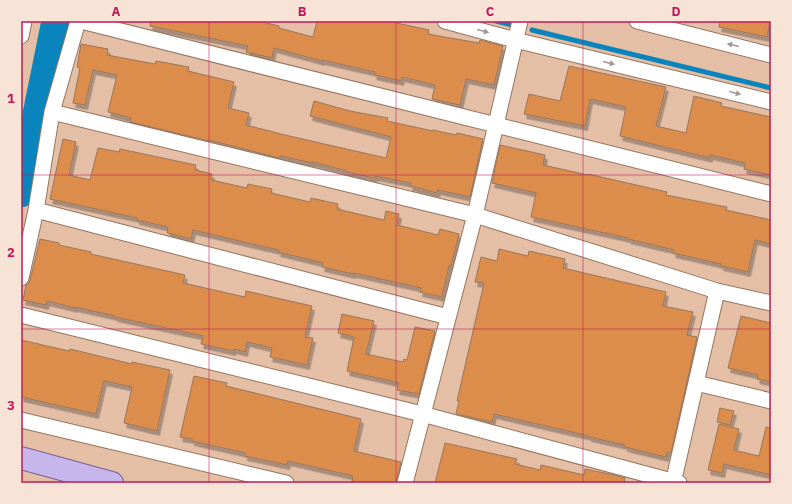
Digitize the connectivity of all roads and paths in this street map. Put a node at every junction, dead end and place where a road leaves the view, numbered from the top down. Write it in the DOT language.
graph roads {
  1 [pos="24,21"];
  2 [pos="80,21"];
  3 [pos="445,21"];
  4 [pos="520,21"];
  5 [pos="637,21"];
  6 [pos="21,36"];
  7 [pos="515,40"];
  8 [pos="771,55"];
  9 [pos="771,102"];
  10 [pos="52,112"];
  11 [pos="495,126"];
  12 [pos="771,194"];
  13 [pos="36,210"];
  14 [pos="474,215"];
  15 [pos="21,278"];
  16 [pos="718,291"];
  17 [pos="771,303"];
  18 [pos="21,315"];
  19 [pos="448,317"];
  20 [pos="696,383"];
  21 [pos="771,401"];
  22 [pos="422,414"];
  23 [pos="21,420"];
  24 [pos="21,458"];
  25 [pos="99,481"];
  26 [pos="286,483"];
  27 [pos="405,483"];
  28 [pos="675,483"];
  1 -- 6 [label="street"];
  2 -- 10 [label="street"];
  2 -- 11 [label="street"];
  3 -- 7 [label="street, one-way"];
  4 -- 7 [label="street"];
  8 -- 5 [label="street, one-way"];
  7 -- 9 [label="street, one-way"];
  7 -- 11 [label="street"];
  10 -- 13 [label="street"];
  10 -- 14 [label="street"];
  11 -- 12 [label="street"];
  11 -- 14 [label="street"];
  13 -- 15 [label="street"];
  13 -- 19 [label="street"];
  14 -- 16 [label="street"];
  14 -- 19 [label="street"];
  16 -- 17 [label="street"];
  16 -- 20 [label="street"];
  18 -- 22 [label="street"];
  19 -- 22 [label="street"];
  20 -- 21 [label="street"];
  20 -- 28 [label="street"];
  22 -- 27 [label="street"];
  22 -- 28 [label="street"];
  23 -- 26 [label="street"];
  24 -- 25 [label="main road"];
}
